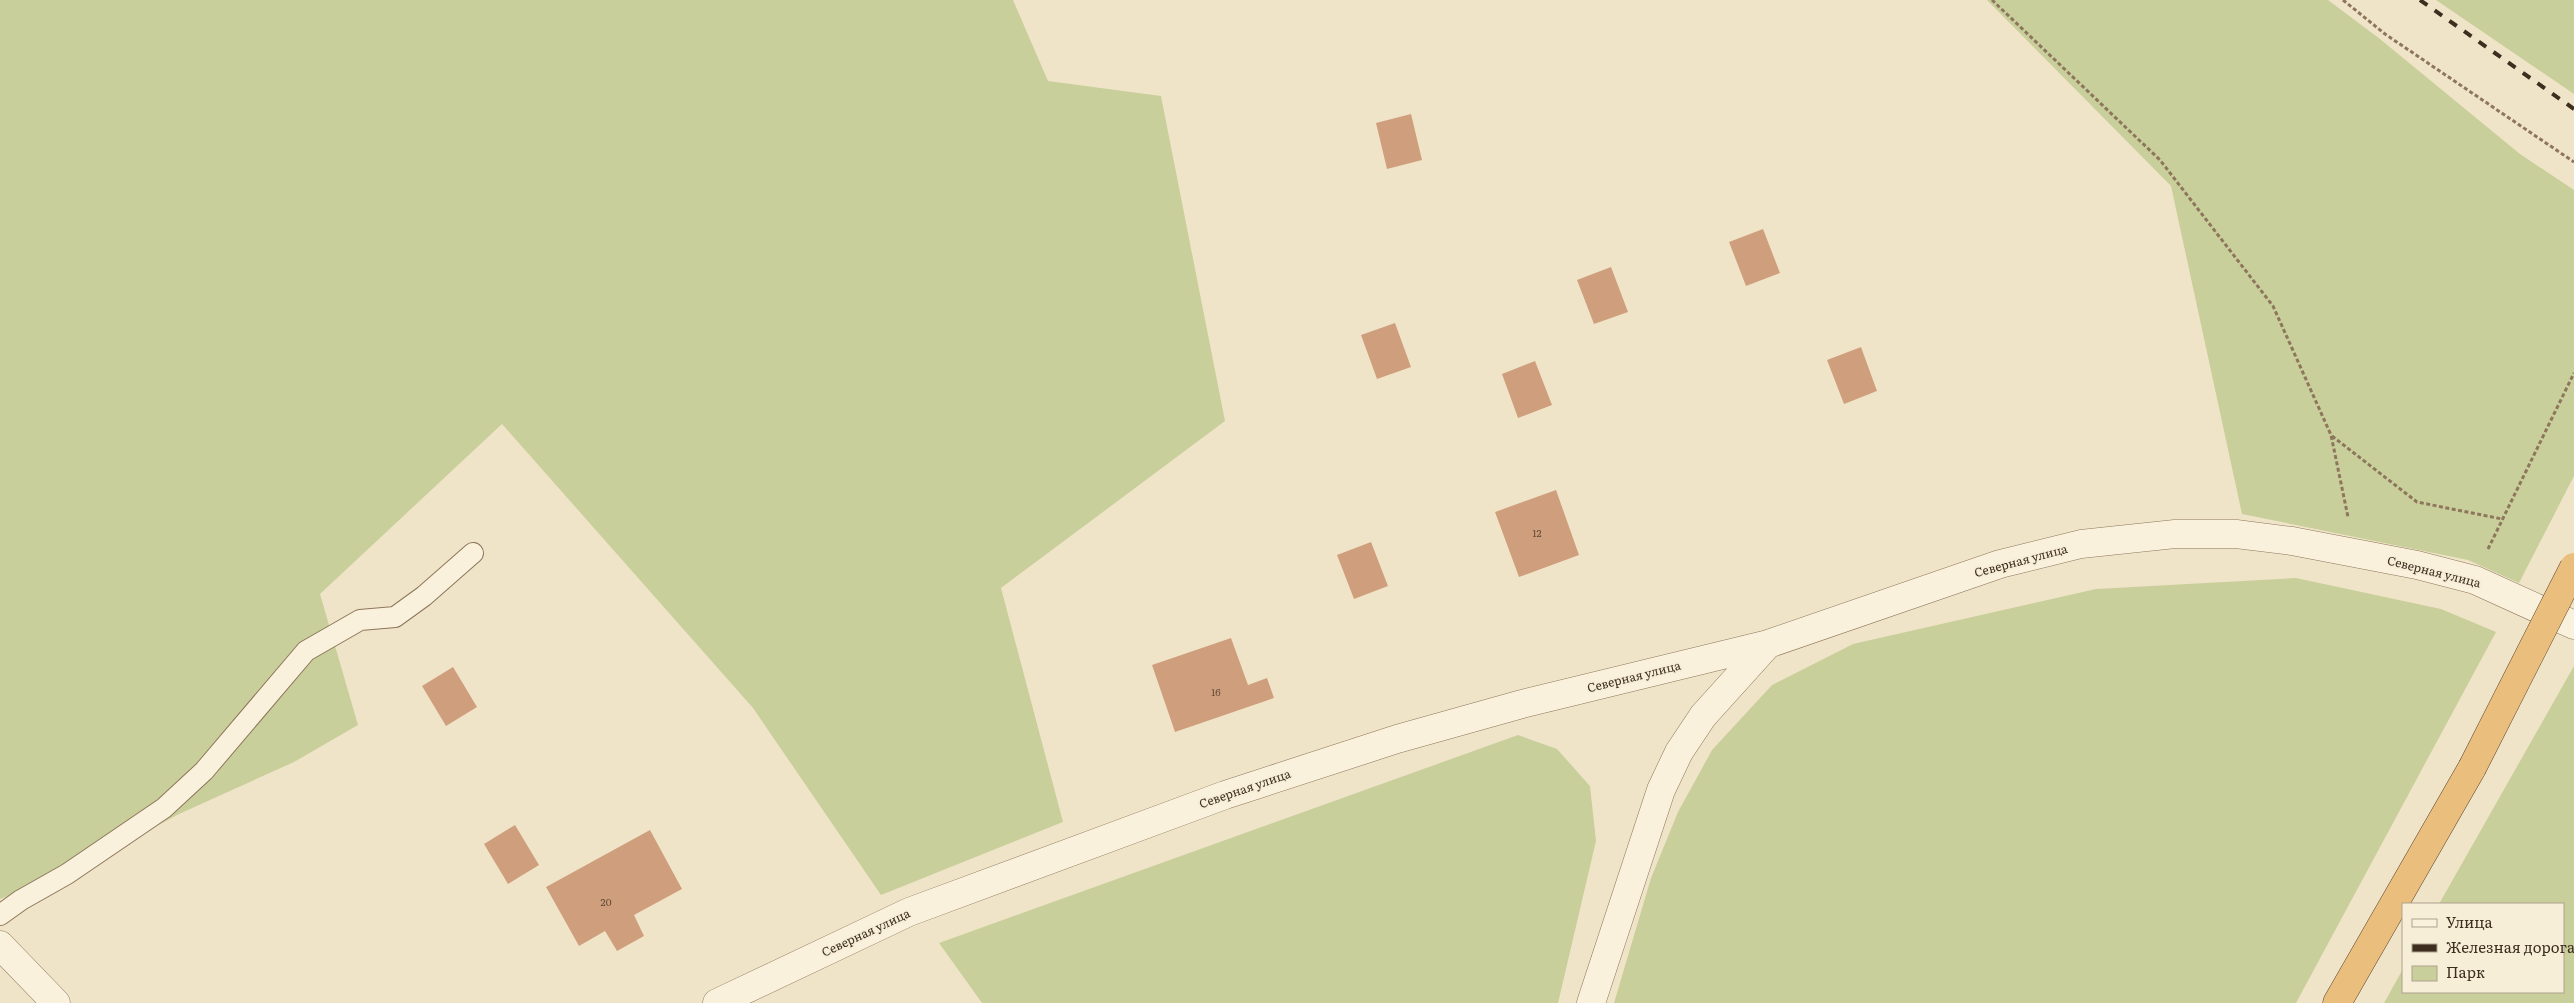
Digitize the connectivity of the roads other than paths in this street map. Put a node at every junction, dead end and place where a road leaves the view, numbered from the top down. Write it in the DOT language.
graph roads {
  1 [pos="473,553"];
  2 [pos="2574,566"];
  3 [pos="2574,625"];
  4 [pos="1768,644"];
  5 [pos="0,915"];
  6 [pos="0,945"];
  7 [pos="56,1003"];
  8 [pos="717,1003"];
  9 [pos="1591,1003"];
  10 [pos="2337,1003"];
  1 -- 5 [label="lane"];
  2 -- 10 [label="highway, bridge"];
  3 -- 4 [label="street, Северная улица"];
  4 -- 8 [label="street, Северная улица"];
  4 -- 9 [label="street"];
  6 -- 7 [label="street"];
}
